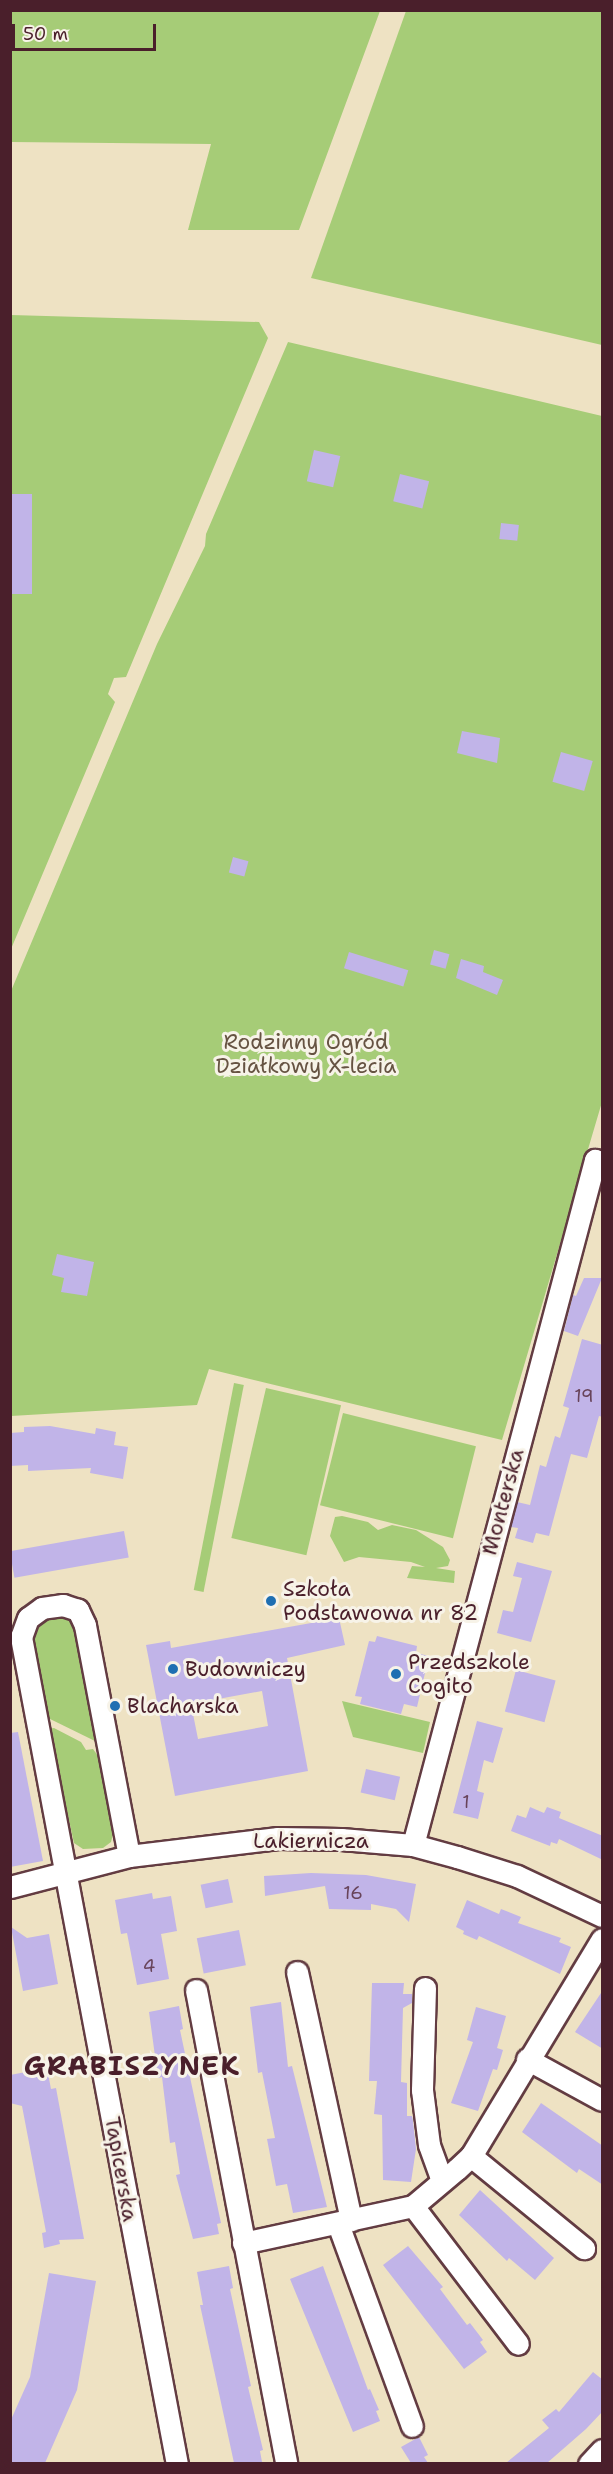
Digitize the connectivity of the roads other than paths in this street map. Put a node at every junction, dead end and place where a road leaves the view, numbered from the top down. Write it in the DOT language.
graph roads {
  1 [pos="599,1162"];
  2 [pos="17,1626"];
  3 [pos="413,1845"];
  4 [pos="129,1856"];
  5 [pos="66,1874"];
  6 [pos="10,1887"];
  7 [pos="603,1916"];
  8 [pos="603,1939"];
  9 [pos="297,1972"];
  10 [pos="425,1988"];
  11 [pos="196,1990"];
  12 [pos="527,2059"];
  13 [pos="603,2100"];
  14 [pos="471,2156"];
  15 [pos="442,2181"];
  16 [pos="413,2206"];
  17 [pos="344,2222"];
  18 [pos="243,2243"];
  19 [pos="584,2248"];
  20 [pos="518,2344"];
  21 [pos="412,2426"];
  22 [pos="603,2450"];
  23 [pos="177,2463"];
  24 [pos="286,2463"];
  25 [pos="589,2463"];
  1 -- 3 [label="street, Monterska"];
  2 -- 4 [label="street"];
  2 -- 5 [label="street"];
  3 -- 4 [label="street, Lakiernicza"];
  3 -- 7 [label="street, Lakiernicza"];
  4 -- 5 [label="street, Lakiernicza"];
  5 -- 6 [label="street, Lakiernicza"];
  5 -- 23 [label="street, Tapicerska"];
  8 -- 12 [label="street"];
  9 -- 17 [label="street"];
  10 -- 15 [label="street"];
  11 -- 18 [label="street"];
  12 -- 13 [label="street"];
  12 -- 14 [label="street"];
  14 -- 15 [label="street"];
  14 -- 19 [label="street"];
  15 -- 16 [label="street"];
  16 -- 17 [label="street"];
  16 -- 20 [label="street"];
  17 -- 18 [label="street"];
  17 -- 21 [label="street"];
  18 -- 24 [label="street"];
  22 -- 25 [label="street"];
}
